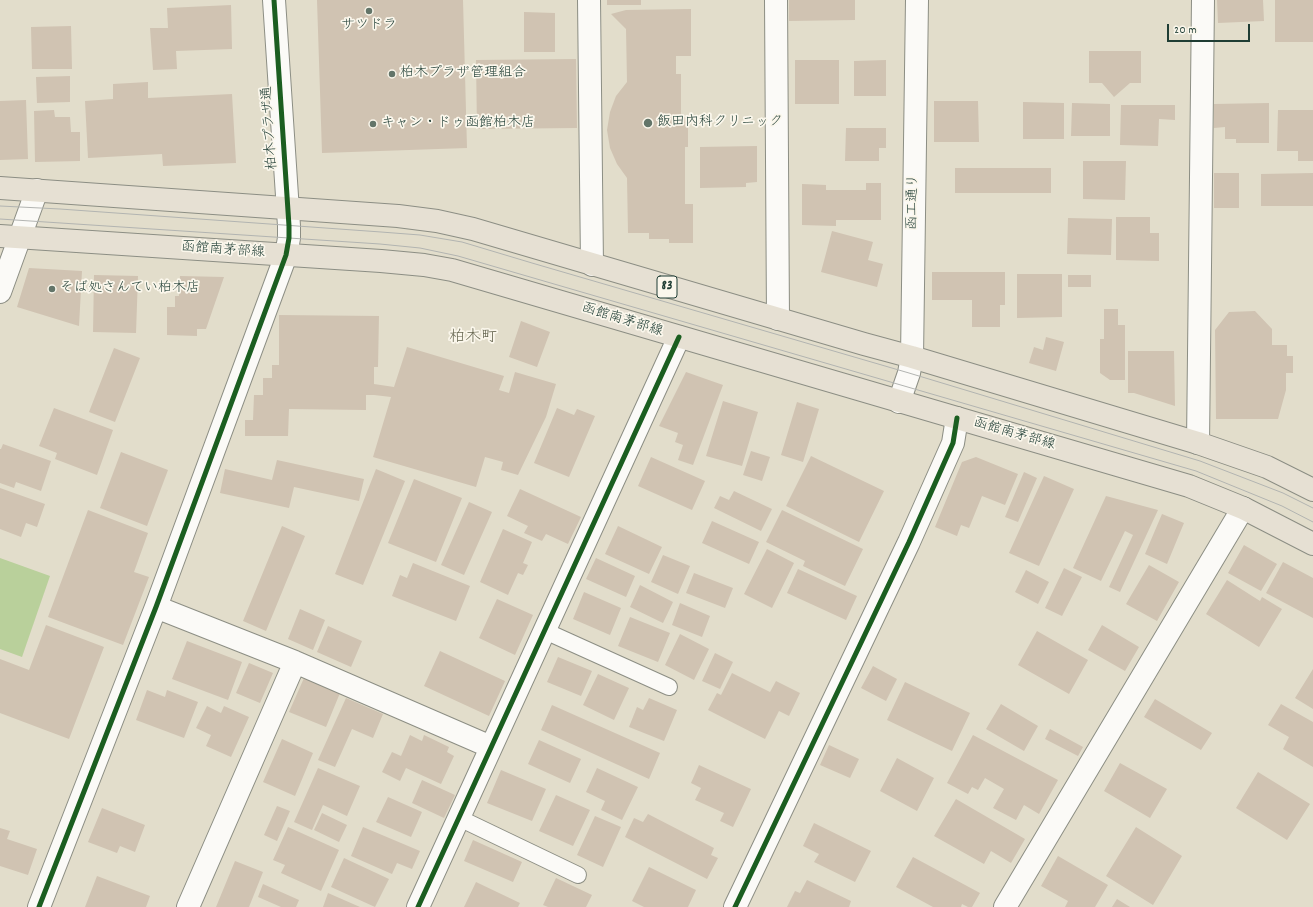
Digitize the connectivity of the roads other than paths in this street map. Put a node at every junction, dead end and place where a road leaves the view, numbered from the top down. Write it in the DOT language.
graph roads {
  1 [pos="274,0"];
  2 [pos="589,0"];
  3 [pos="776,0"];
  4 [pos="917,0"];
  5 [pos="1203,0"];
  6 [pos="0,188"];
  7 [pos="37,190"];
  8 [pos="288,208"];
  9 [pos="10,237"];
  10 [pos="286,255"];
  11 [pos="592,265"];
  12 [pos="0,292"];
  13 [pos="778,319"];
  14 [pos="679,337"];
  15 [pos="912,357"];
  16 [pos="899,402"];
  17 [pos="957,418"];
  18 [pos="1198,443"];
  19 [pos="1313,490"];
  20 [pos="1243,508"];
  21 [pos="1313,544"];
  22 [pos="156,607"];
  23 [pos="545,631"];
  24 [pos="295,662"];
  25 [pos="669,687"];
  26 [pos="491,747"];
  27 [pos="459,818"];
  28 [pos="578,875"];
  29 [pos="39,907"];
  30 [pos="188,907"];
  31 [pos="418,907"];
  32 [pos="735,907"];
  33 [pos="1006,907"];
  1 -- 8 [label="street, 柏木プラザ通"];
  2 -- 11 [label="street"];
  3 -- 13 [label="street"];
  4 -- 15 [label="street, 函工通り"];
  5 -- 18 [label="street"];
  6 -- 7 [label="main road, 83"];
  7 -- 8 [label="main road, 83"];
  7 -- 9 [label="street"];
  8 -- 10 [label="street, 柏木プラザ通"];
  8 -- 11 [label="main road, 83"];
  9 -- 10 [label="main road, 函館南茅部線"];
  9 -- 12 [label="street"];
  10 -- 14 [label="main road, 函館南茅部線"];
  10 -- 22 [label="street, 柏木プラザ通"];
  11 -- 13 [label="main road, 83"];
  13 -- 15 [label="main road, 83"];
  14 -- 16 [label="main road, 函館南茅部線"];
  14 -- 23 [label="street"];
  15 -- 16 [label="street, 函工通り"];
  15 -- 18 [label="main road, 83"];
  16 -- 17 [label="main road, 函館南茅部線"];
  17 -- 20 [label="main road, 函館南茅部線"];
  17 -- 32 [label="street"];
  18 -- 19 [label="main road, 83"];
  20 -- 21 [label="main road, 函館南茅部線"];
  20 -- 33 [label="street"];
  22 -- 24 [label="street"];
  22 -- 29 [label="street, 柏木プラザ通"];
  23 -- 25 [label="lane"];
  23 -- 26 [label="street"];
  24 -- 26 [label="street"];
  24 -- 30 [label="street"];
  26 -- 27 [label="street"];
  27 -- 28 [label="lane"];
  27 -- 31 [label="street"];
}
